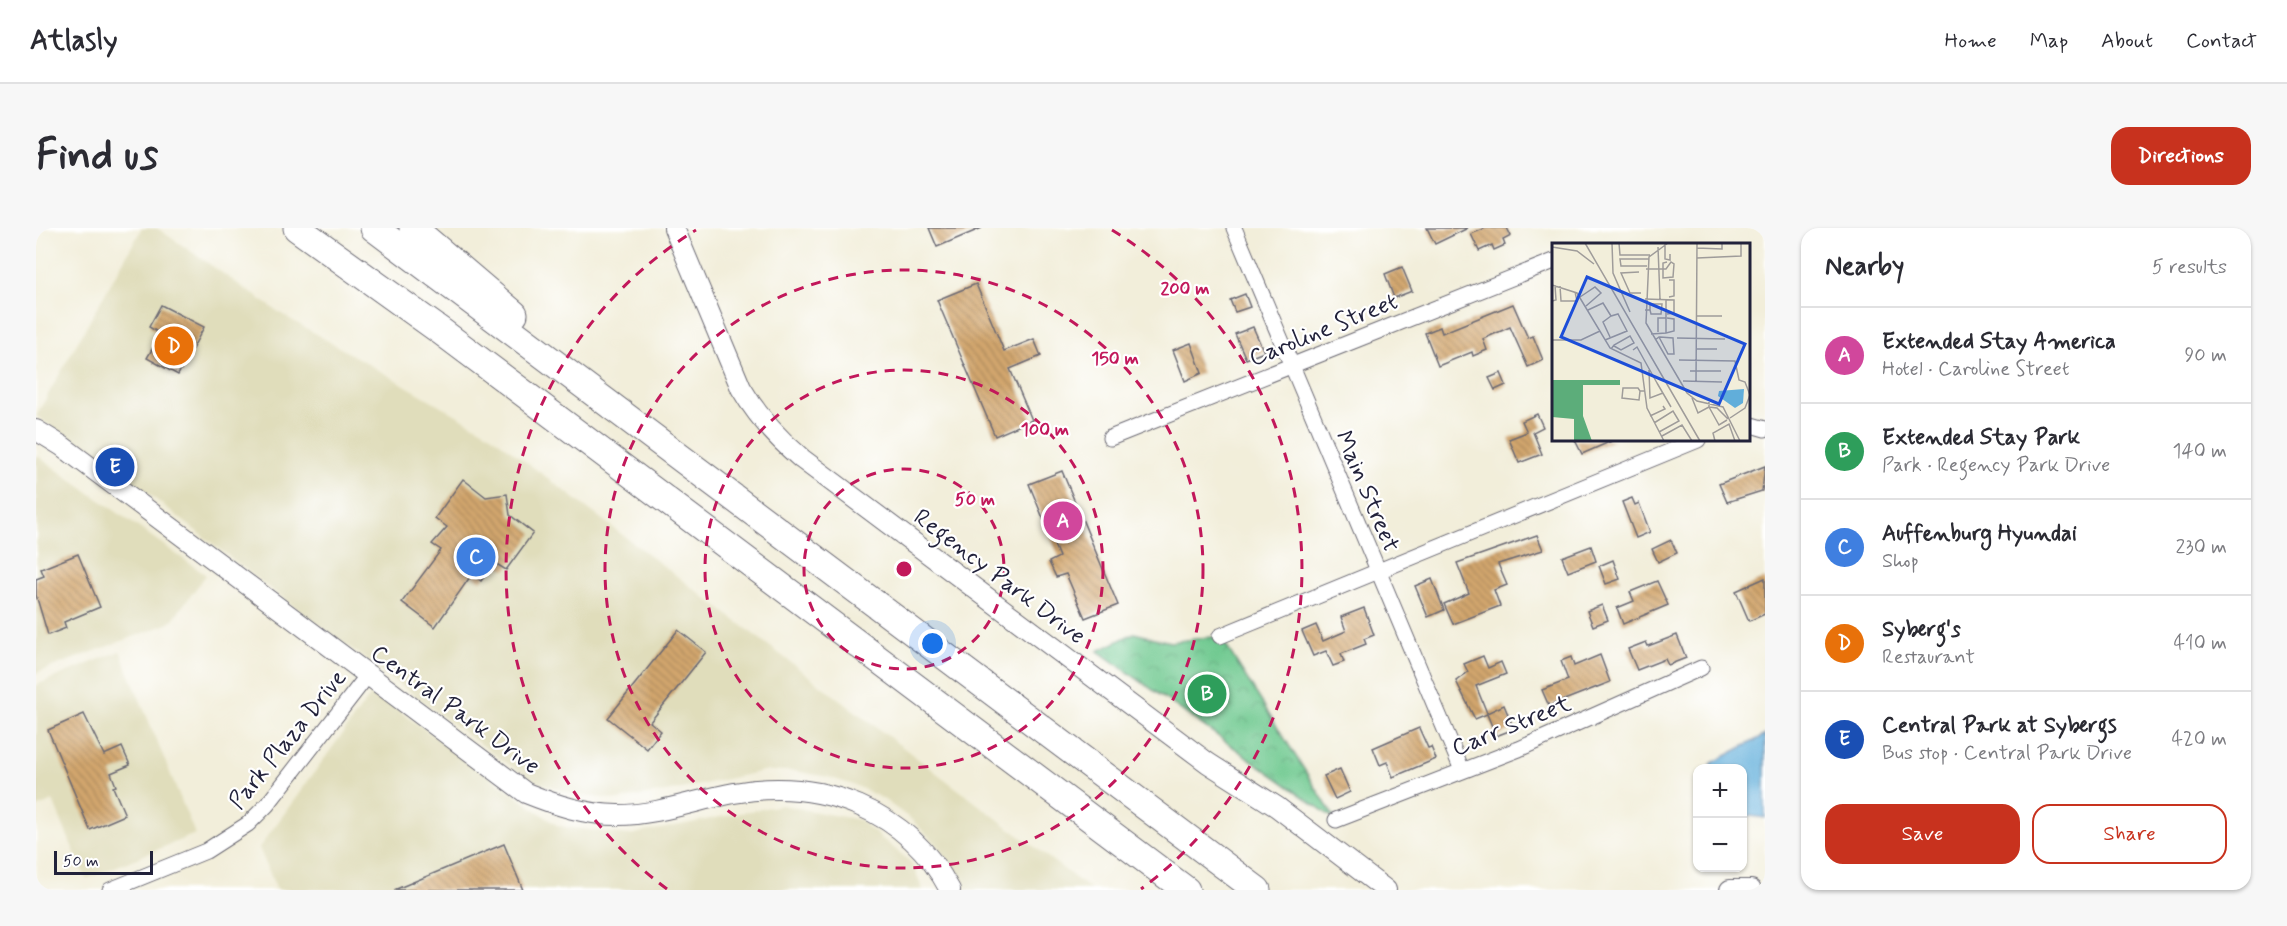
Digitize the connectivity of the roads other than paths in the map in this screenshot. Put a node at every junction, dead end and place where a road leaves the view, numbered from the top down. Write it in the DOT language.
graph roads {
  1 [pos="275,228"];
  2 [pos="297,228"];
  3 [pos="374,228"];
  4 [pos="413,228"];
  5 [pos="674,228"];
  6 [pos="1234,228"];
  7 [pos="327,251"];
  8 [pos="1552,262"];
  9 [pos="1291,366"];
  10 [pos="576,380"];
  11 [pos="1750,424"];
  12 [pos="1765,429"];
  13 [pos="36,430"];
  14 [pos="1110,438"];
  15 [pos="1696,441"];
  16 [pos="1378,572"];
  17 [pos="1220,636"];
  18 [pos="1701,668"];
  19 [pos="367,676"];
  20 [pos="1462,770"];
  21 [pos="1336,820"];
  22 [pos="110,890"];
  23 [pos="950,890"];
  24 [pos="1186,890"];
  25 [pos="1257,890"];
  26 [pos="1386,890"];
  27 [pos="1730,890"];
  28 [pos="1751,890"];
  1 -- 7 [label="highway"];
  2 -- 7 [label="highway"];
  3 -- 10 [label="highway"];
  4 -- 10 [label="highway"];
  5 -- 26 [label="street, Regency Park Drive"];
  6 -- 9 [label="street, Main Street"];
  7 -- 24 [label="highway"];
  8 -- 9 [label="street, Caroline Street"];
  9 -- 14 [label="street, Caroline Street"];
  9 -- 16 [label="street, Main Street"];
  10 -- 25 [label="highway"];
  11 -- 12 [label="street"];
  13 -- 19 [label="street, Central Park Drive"];
  15 -- 16 [label="street"];
  16 -- 17 [label="street"];
  16 -- 20 [label="street, Main Street"];
  18 -- 20 [label="street, Carr Street"];
  19 -- 22 [label="street, Park Plaza Drive"];
  19 -- 23 [label="street, Central Park Drive"];
  20 -- 21 [label="street, Carr Street"];
  27 -- 28 [label="street"];
}
